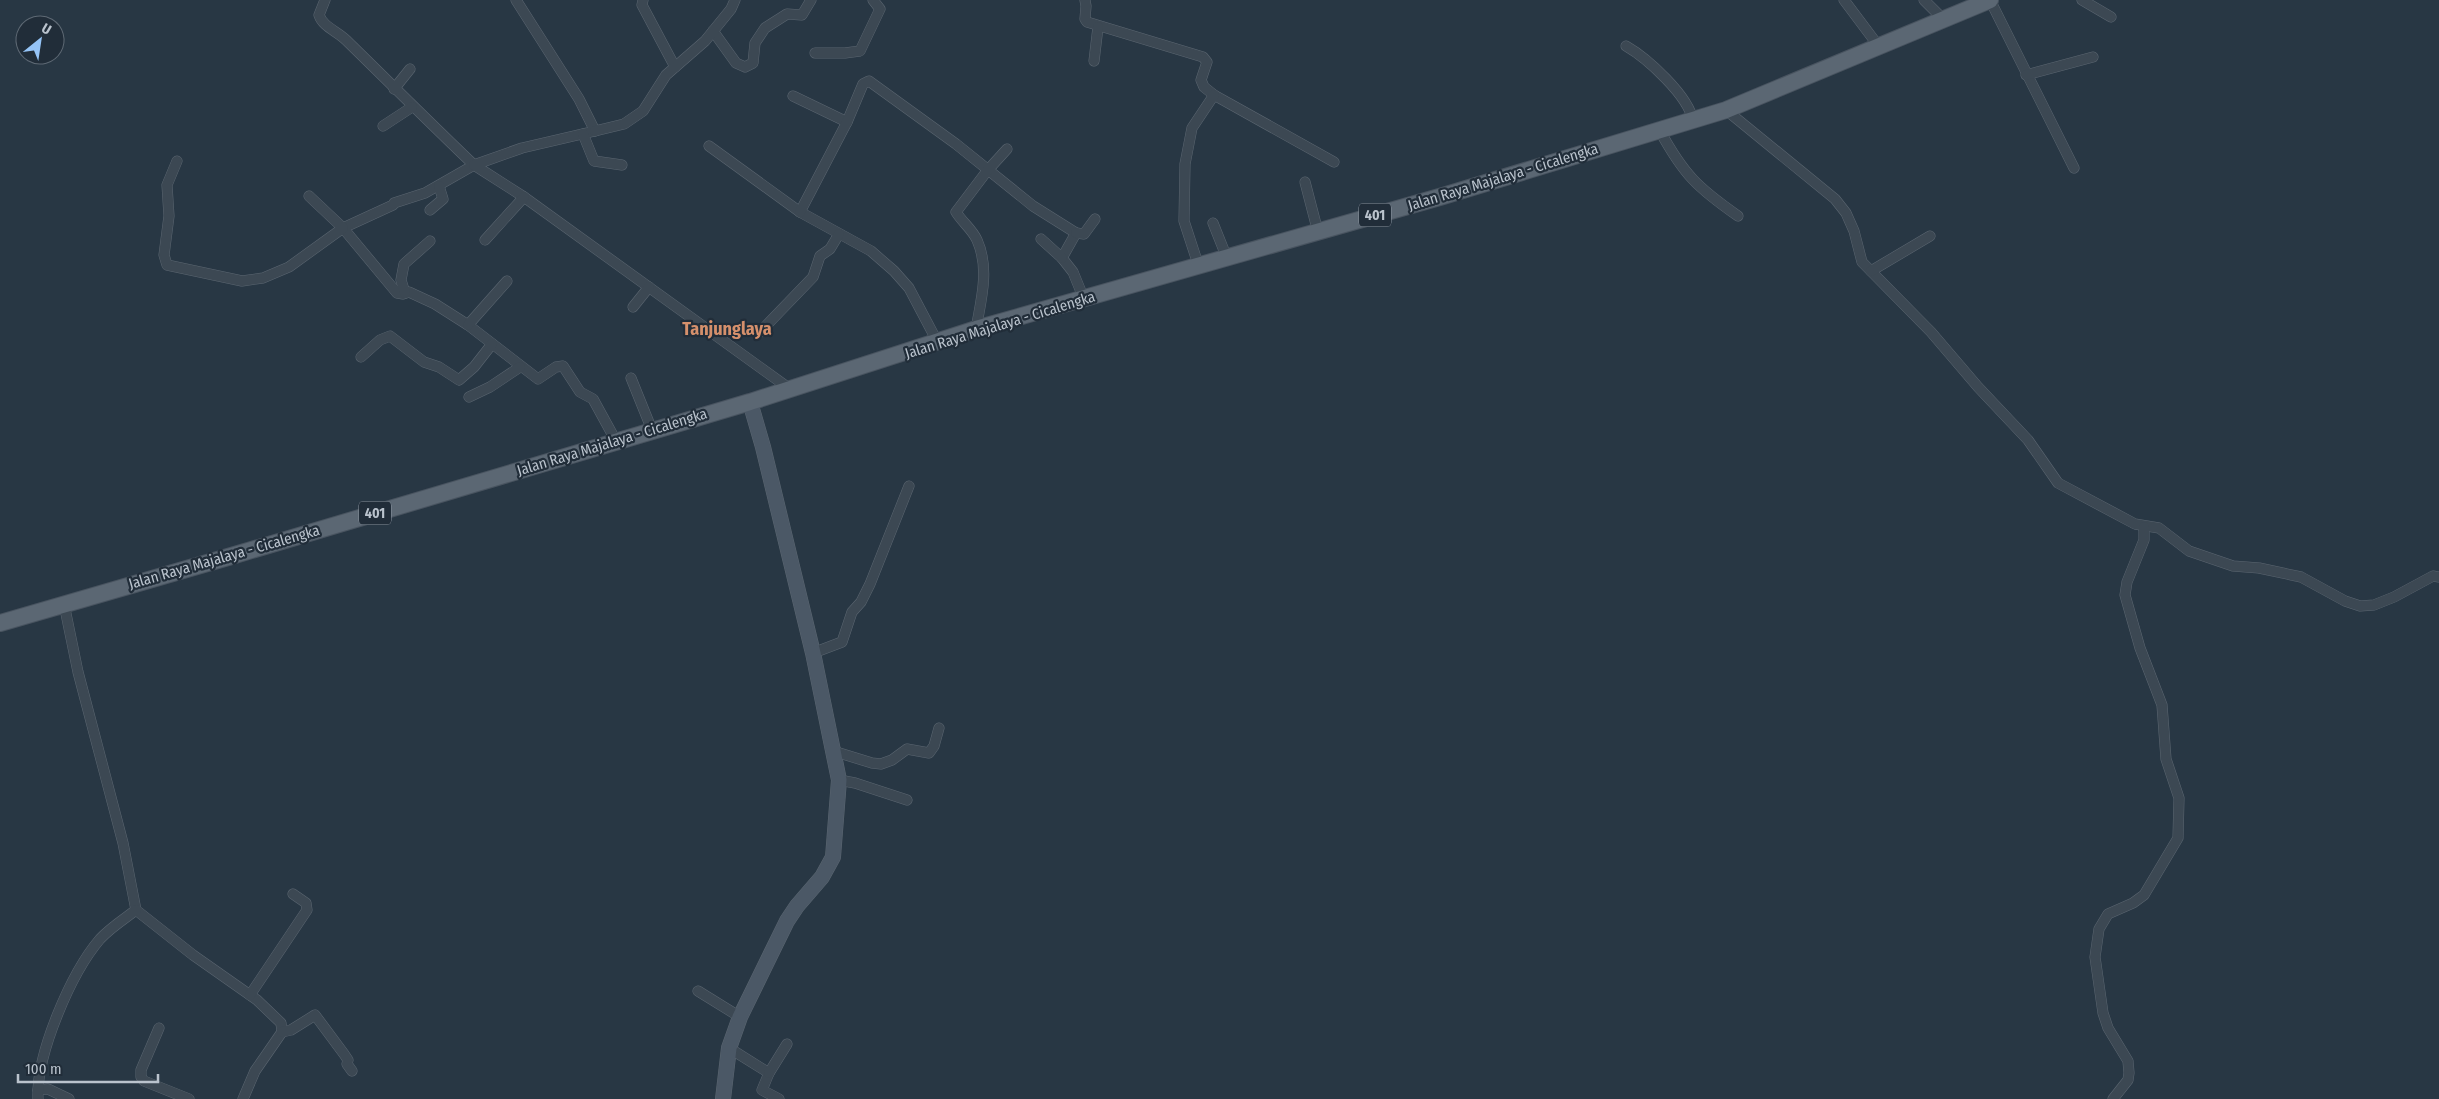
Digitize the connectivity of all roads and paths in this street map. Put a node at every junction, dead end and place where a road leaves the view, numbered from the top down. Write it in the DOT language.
graph roads {
  1 [pos="325,0"];
  2 [pos="516,0"];
  3 [pos="643,0"];
  4 [pos="735,0"];
  5 [pos="811,0"];
  6 [pos="872,0"];
  7 [pos="1084,0"];
  8 [pos="1844,0"];
  9 [pos="1924,0"];
  10 [pos="1990,0"];
  11 [pos="2082,0"];
  12 [pos="2111,17"];
  13 [pos="1944,20"];
  14 [pos="1098,26"];
  15 [pos="713,31"];
  16 [pos="1626,46"];
  17 [pos="1880,48"];
  18 [pos="815,53"];
  19 [pos="2093,57"];
  20 [pos="1094,61"];
  21 [pos="675,67"];
  22 [pos="410,69"];
  23 [pos="2026,75"];
  24 [pos="394,89"];
  25 [pos="1214,95"];
  26 [pos="793,96"];
  27 [pos="412,107"];
  28 [pos="1726,110"];
  29 [pos="1693,120"];
  30 [pos="847,122"];
  31 [pos="383,126"];
  32 [pos="595,131"];
  33 [pos="1660,131"];
  34 [pos="583,134"];
  35 [pos="709,146"];
  36 [pos="1007,149"];
  37 [pos="177,161"];
  38 [pos="1334,162"];
  39 [pos="474,165"];
  40 [pos="622,165"];
  41 [pos="2074,168"];
  42 [pos="987,171"];
  43 [pos="1305,182"];
  44 [pos="439,186"];
  45 [pos="309,196"];
  46 [pos="524,197"];
  47 [pos="430,210"];
  48 [pos="800,212"];
  49 [pos="1738,216"];
  50 [pos="1095,219"];
  51 [pos="1213,223"];
  52 [pos="343,228"];
  53 [pos="1318,232"];
  54 [pos="1076,233"];
  55 [pos="839,234"];
  56 [pos="1930,236"];
  57 [pos="1041,239"];
  58 [pos="485,240"];
  59 [pos="430,241"];
  60 [pos="1062,258"];
  61 [pos="1227,258"];
  62 [pos="1199,266"];
  63 [pos="1871,271"];
  64 [pos="507,281"];
  65 [pos="649,287"];
  66 [pos="405,293"];
  67 [pos="1084,299"];
  68 [pos="633,307"];
  69 [pos="468,325"];
  70 [pos="976,329"];
  71 [pos="759,333"];
  72 [pos="938,343"];
  73 [pos="492,344"];
  74 [pos="361,357"];
  75 [pos="520,366"];
  76 [pos="631,378"];
  77 [pos="790,389"];
  78 [pos="470,397"];
  79 [pos="750,402"];
  80 [pos="652,430"];
  81 [pos="616,441"];
  82 [pos="909,486"];
  83 [pos="2144,527"];
  84 [pos="2439,577"];
  85 [pos="64,604"];
  86 [pos="0,623"];
  87 [pos="813,653"];
  88 [pos="939,728"];
  89 [pos="833,751"];
  90 [pos="839,780"];
  91 [pos="907,800"];
  92 [pos="293,894"];
  93 [pos="136,910"];
  94 [pos="698,991"];
  95 [pos="250,995"];
  96 [pos="740,1017"];
  97 [pos="159,1028"];
  98 [pos="282,1032"];
  99 [pos="787,1044"];
  100 [pos="729,1048"];
  101 [pos="352,1070"];
  102 [pos="769,1073"];
  103 [pos="38,1094"];
  104 [pos="69,1099"];
  105 [pos="190,1099"];
  106 [pos="242,1099"];
  107 [pos="724,1099"];
  108 [pos="779,1099"];
  109 [pos="2113,1099"];
  1 -- 24 [label="street"];
  2 -- 32 [label="street"];
  3 -- 21 [label="street"];
  4 -- 15 [label="street"];
  5 -- 15 [label="street"];
  6 -- 18 [label="street"];
  7 -- 14 [label="street"];
  8 -- 17 [label="street"];
  9 -- 13 [label="street"];
  10 -- 13 [label="main road, Jalan Raya Majalaya - Cicalengka / 401"];
  10 -- 23 [label="street"];
  11 -- 12 [label="street"];
  13 -- 17 [label="main road, Jalan Raya Majalaya - Cicalengka / 401"];
  14 -- 20 [label="street"];
  14 -- 25 [label="street"];
  15 -- 21 [label="street"];
  16 -- 29 [label="street"];
  17 -- 28 [label="main road, Jalan Raya Majalaya - Cicalengka / 401"];
  19 -- 23 [label="street"];
  21 -- 32 [label="street"];
  22 -- 24 [label="street"];
  23 -- 41 [label="street"];
  24 -- 27 [label="street"];
  25 -- 38 [label="street"];
  25 -- 62 [label="street"];
  26 -- 30 [label="street"];
  27 -- 31 [label="street"];
  27 -- 39 [label="street"];
  28 -- 29 [label="main road, Jalan Raya Majalaya - Cicalengka / 401"];
  28 -- 63 [label="street"];
  29 -- 33 [label="main road, Jalan Raya Majalaya - Cicalengka / 401"];
  30 -- 42 [label="street"];
  30 -- 48 [label="street"];
  32 -- 34 [label="street"];
  33 -- 49 [label="street"];
  33 -- 53 [label="main road, Jalan Raya Majalaya - Cicalengka / 401"];
  34 -- 39 [label="street"];
  34 -- 40 [label="street"];
  35 -- 48 [label="street"];
  36 -- 42 [label="street"];
  37 -- 52 [label="street"];
  39 -- 44 [label="street"];
  39 -- 46 [label="street"];
  42 -- 54 [label="street"];
  42 -- 70 [label="street"];
  43 -- 53 [label="street"];
  44 -- 47 [label="street"];
  44 -- 52 [label="street"];
  45 -- 52 [label="street"];
  46 -- 58 [label="street"];
  46 -- 65 [label="street"];
  48 -- 55 [label="street"];
  50 -- 54 [label="street"];
  51 -- 61 [label="street"];
  52 -- 66 [label="street"];
  53 -- 61 [label="main road, Jalan Raya Majalaya - Cicalengka / 401"];
  54 -- 60 [label="street"];
  55 -- 71 [label="street"];
  55 -- 72 [label="street"];
  56 -- 63 [label="street"];
  57 -- 60 [label="street"];
  59 -- 66 [label="street"];
  60 -- 67 [label="street"];
  61 -- 62 [label="main road, Jalan Raya Majalaya - Cicalengka / 401"];
  62 -- 67 [label="main road, Jalan Raya Majalaya - Cicalengka / 401"];
  63 -- 83 [label="street"];
  64 -- 69 [label="street"];
  65 -- 68 [label="street"];
  65 -- 77 [label="street"];
  66 -- 69 [label="street"];
  67 -- 70 [label="main road, Jalan Raya Majalaya - Cicalengka / 401"];
  69 -- 73 [label="street"];
  70 -- 72 [label="main road, Jalan Raya Majalaya - Cicalengka / 401"];
  72 -- 77 [label="main road, Jalan Raya Majalaya - Cicalengka / 401"];
  73 -- 74 [label="street"];
  73 -- 75 [label="street"];
  75 -- 78 [label="street"];
  75 -- 81 [label="street"];
  76 -- 80 [label="street"];
  77 -- 79 [label="main road, Jalan Raya Majalaya - Cicalengka / 401"];
  79 -- 80 [label="main road, Jalan Raya Majalaya - Cicalengka / 401"];
  79 -- 87 [label="street"];
  80 -- 81 [label="main road, Jalan Raya Majalaya - Cicalengka / 401"];
  81 -- 85 [label="main road, Jalan Raya Majalaya - Cicalengka / 401"];
  82 -- 87 [label="street"];
  83 -- 84 [label="street"];
  83 -- 109 [label="street"];
  85 -- 86 [label="main road, Jalan Raya Majalaya - Cicalengka / 401"];
  85 -- 93 [label="street"];
  87 -- 89 [label="street"];
  88 -- 89 [label="street"];
  89 -- 90 [label="street"];
  90 -- 91 [label="street"];
  90 -- 96 [label="street"];
  92 -- 95 [label="street"];
  93 -- 95 [label="street"];
  93 -- 103 [label="street"];
  94 -- 96 [label="street"];
  95 -- 98 [label="street"];
  96 -- 100 [label="street"];
  97 -- 105 [label="street"];
  98 -- 101 [label="street"];
  98 -- 106 [label="street"];
  99 -- 102 [label="street"];
  100 -- 102 [label="street"];
  100 -- 107 [label="street"];
  102 -- 108 [label="street"];
  103 -- 104 [label="street"];
}
